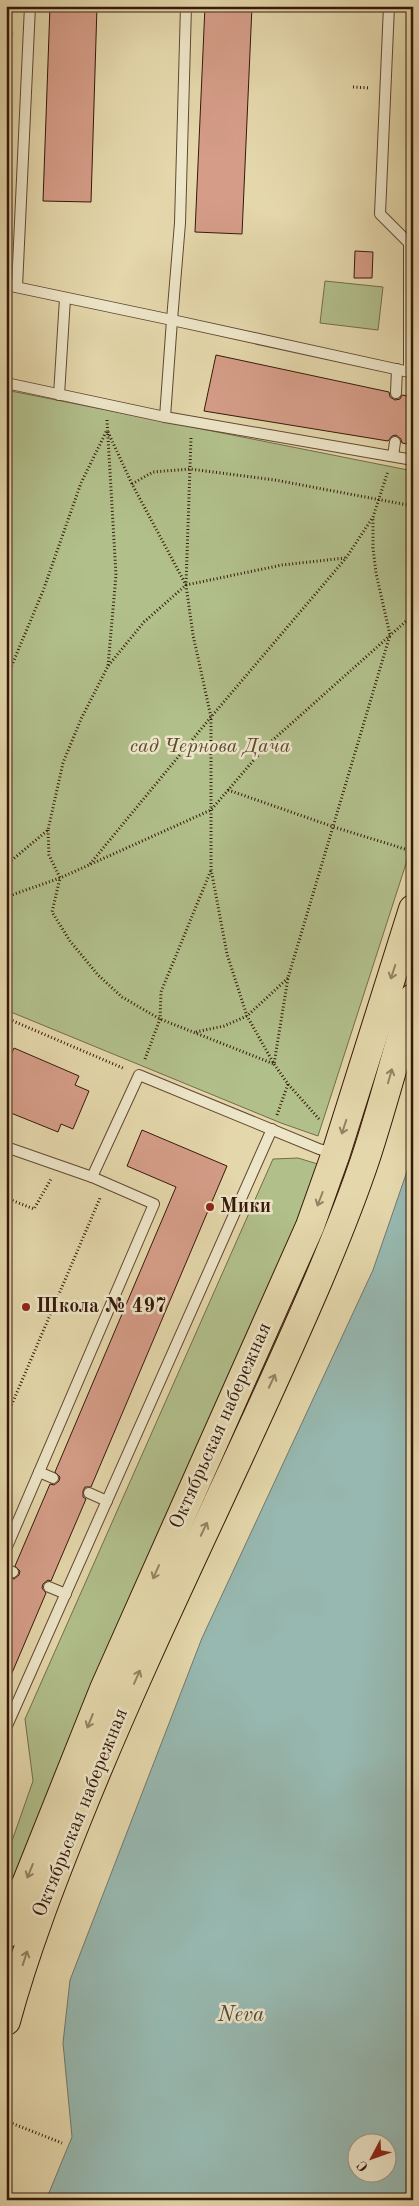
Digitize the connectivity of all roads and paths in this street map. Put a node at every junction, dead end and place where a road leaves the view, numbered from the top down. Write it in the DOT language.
graph roads {
  1 [pos="30,6"];
  2 [pos="186,6"];
  3 [pos="389,6"];
  4 [pos="11,286"];
  5 [pos="65,298"];
  6 [pos="172,320"];
  7 [pos="397,369"];
  8 [pos="6,384"];
  9 [pos="396,393"];
  10 [pos="59,395"];
  11 [pos="107,405"];
  12 [pos="165,417"];
  13 [pos="191,421"];
  14 [pos="107,430"];
  15 [pos="395,442"];
  16 [pos="393,456"];
  17 [pos="413,460"];
  18 [pos="190,469"];
  19 [pos="132,484"];
  20 [pos="379,500"];
  21 [pos="413,506"];
  22 [pos="373,517"];
  23 [pos="346,558"];
  24 [pos="186,585"];
  25 [pos="413,615"];
  26 [pos="390,635"];
  27 [pos="108,666"];
  28 [pos="6,680"];
  29 [pos="210,717"];
  30 [pos="228,790"];
  31 [pos="212,810"];
  32 [pos="334,827"];
  33 [pos="48,830"];
  34 [pos="408,850"];
  35 [pos="6,864"];
  36 [pos="90,864"];
  37 [pos="211,869"];
  38 [pos="60,878"];
  39 [pos="6,897"];
  40 [pos="413,909"];
  41 [pos="288,978"];
  42 [pos="413,998"];
  43 [pos="247,1016"];
  44 [pos="6,1018"];
  45 [pos="160,1019"];
  46 [pos="195,1032"];
  47 [pos="144,1061"];
  48 [pos="274,1064"];
  49 [pos="139,1074"];
  50 [pos="288,1084"];
  51 [pos="276,1116"];
  52 [pos="320,1120"];
  53 [pos="272,1129"];
  54 [pos="6,1147"];
  55 [pos="336,1153"];
  56 [pos="59,1166"];
  57 [pos="92,1177"];
  58 [pos="106,1183"];
  59 [pos="6,1198"];
  60 [pos="6,1418"];
  61 [pos="39,1472"];
  62 [pos="53,1478"];
  63 [pos="89,1493"];
  64 [pos="107,1501"];
  65 [pos="6,1549"];
  66 [pos="49,1587"];
  67 [pos="66,1594"];
  68 [pos="6,1728"];
  69 [pos="6,1801"];
  70 [pos="6,1823"];
  71 [pos="6,1934"];
  72 [pos="6,2021"];
  73 [pos="6,2121"];
  74 [pos="62,2143"];
  1 -- 4 [label="lane"];
  2 -- 6 [label="lane"];
  3 -- 7 [label="lane"];
  4 -- 5 [label="lane"];
  5 -- 6 [label="lane"];
  5 -- 10 [label="lane"];
  6 -- 7 [label="lane"];
  6 -- 12 [label="lane"];
  7 -- 9 [label="lane"];
  8 -- 10 [label="lane"];
  10 -- 11 [label="lane"];
  11 -- 12 [label="lane"];
  11 -- 14 [label="path"];
  12 -- 13 [label="lane"];
  13 -- 16 [label="lane"];
  13 -- 18 [label="path"];
  14 -- 19 [label="path"];
  14 -- 27 [label="path"];
  14 -- 28 [label="path"];
  15 -- 16 [label="lane"];
  16 -- 17 [label="lane"];
  16 -- 20 [label="path"];
  18 -- 19 [label="path"];
  18 -- 20 [label="path"];
  18 -- 24 [label="path"];
  19 -- 24 [label="path"];
  20 -- 21 [label="path"];
  20 -- 22 [label="path"];
  22 -- 23 [label="path"];
  22 -- 26 [label="path"];
  23 -- 24 [label="path"];
  23 -- 29 [label="path"];
  24 -- 27 [label="path"];
  24 -- 29 [label="path"];
  25 -- 26 [label="path"];
  26 -- 30 [label="path"];
  26 -- 32 [label="path"];
  27 -- 33 [label="path"];
  29 -- 31 [label="path"];
  29 -- 36 [label="path"];
  30 -- 31 [label="path"];
  30 -- 32 [label="path"];
  31 -- 36 [label="path"];
  31 -- 37 [label="path"];
  32 -- 34 [label="path"];
  32 -- 41 [label="path"];
  33 -- 35 [label="path"];
  33 -- 38 [label="path"];
  36 -- 38 [label="path"];
  37 -- 43 [label="path"];
  37 -- 45 [label="path"];
  38 -- 39 [label="path"];
  38 -- 45 [label="path"];
  40 -- 55 [label="main road, Октябрьская набережная, one-way"];
  41 -- 43 [label="path"];
  41 -- 48 [label="path"];
  72 -- 42 [label="main road, Октябрьская набережная, one-way"];
  43 -- 46 [label="path"];
  43 -- 48 [label="path"];
  44 -- 49 [label="path"];
  45 -- 46 [label="path"];
  45 -- 47 [label="path"];
  46 -- 48 [label="path"];
  48 -- 50 [label="path"];
  49 -- 53 [label="lane"];
  49 -- 57 [label="lane"];
  50 -- 51 [label="path"];
  50 -- 52 [label="path"];
  53 -- 55 [label="lane"];
  53 -- 64 [label="lane"];
  54 -- 56 [label="lane"];
  55 -- 71 [label="main road, Октябрьская набережная, one-way"];
  56 -- 57 [label="lane"];
  56 -- 59 [label="path"];
  57 -- 58 [label="lane"];
  58 -- 60 [label="path"];
  58 -- 61 [label="lane"];
  61 -- 62 [label="lane"];
  61 -- 65 [label="lane"];
  63 -- 64 [label="lane"];
  64 -- 67 [label="lane"];
  66 -- 67 [label="lane"];
  67 -- 68 [label="lane"];
  69 -- 70 [label="path"];
  73 -- 74 [label="path"];
}
